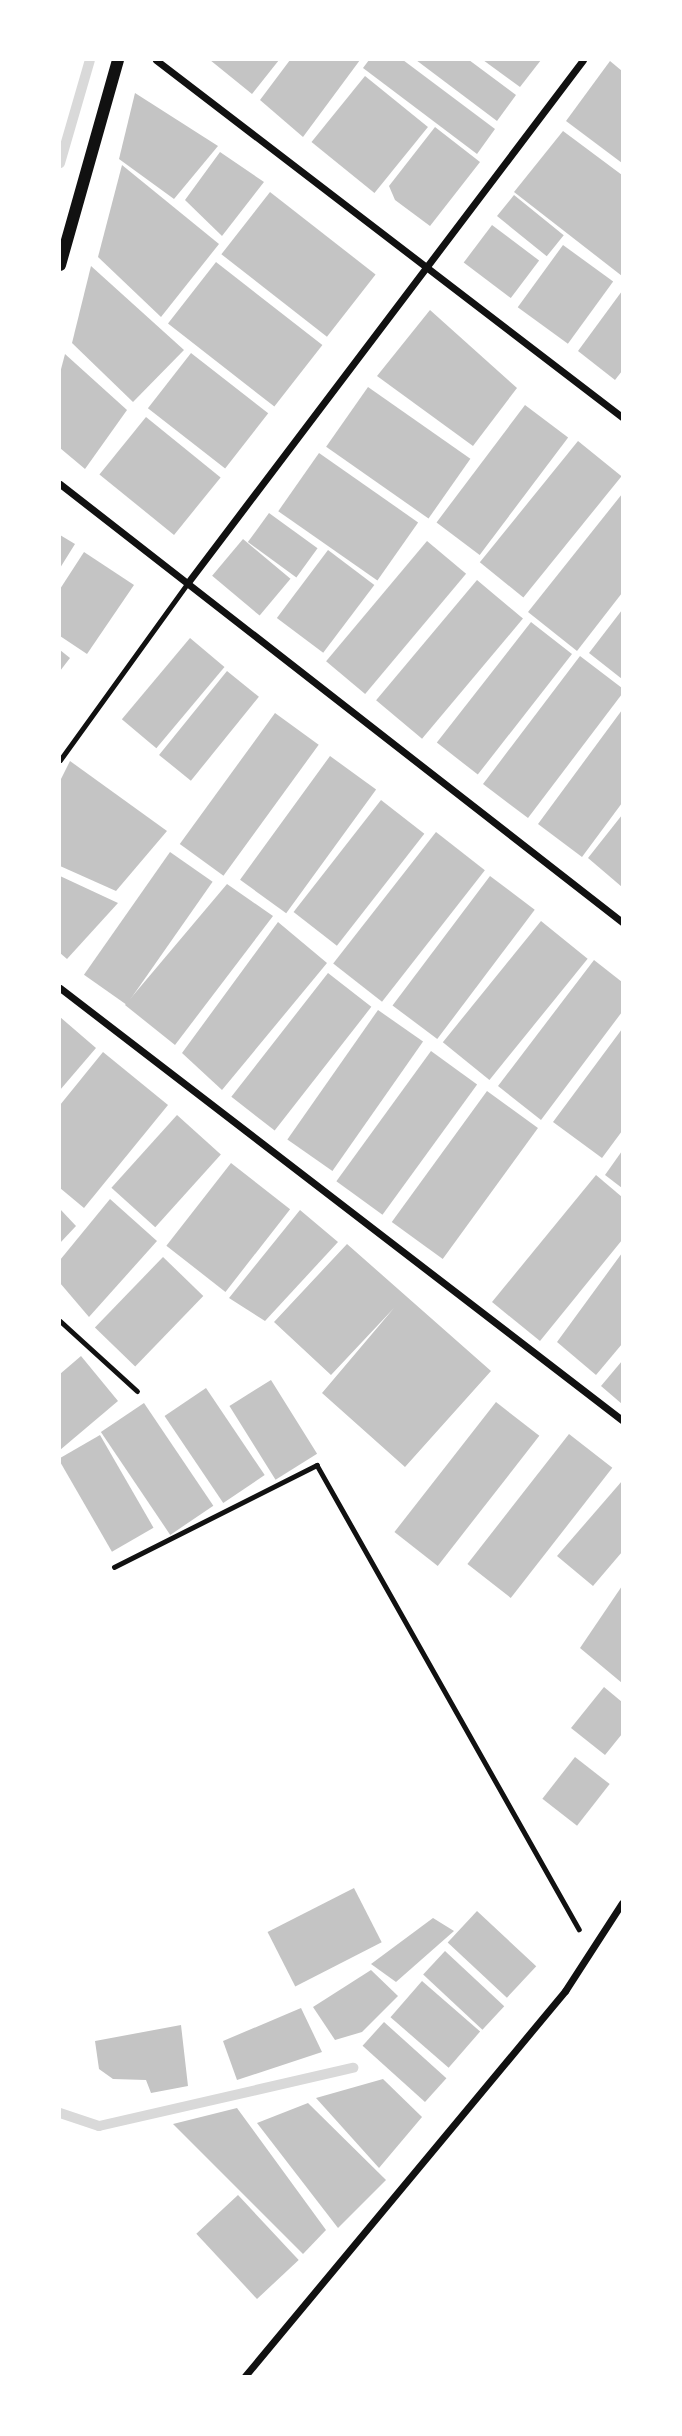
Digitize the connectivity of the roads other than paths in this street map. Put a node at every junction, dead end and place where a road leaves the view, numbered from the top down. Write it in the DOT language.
graph roads {
  1 [pos="118,60"];
  2 [pos="156,60"];
  3 [pos="583,60"];
  4 [pos="60,265"];
  5 [pos="428,267"];
  6 [pos="622,417"];
  7 [pos="60,484"];
  8 [pos="189,581"];
  9 [pos="60,760"];
  10 [pos="622,922"];
  11 [pos="60,988"];
  12 [pos="60,1321"];
  13 [pos="137,1391"];
  14 [pos="622,1420"];
  15 [pos="620,1906"];
  16 [pos="622,1919"];
  17 [pos="245,2376"];
  1 -- 4 [label="street"];
  2 -- 5 [label="street"];
  3 -- 5 [label="street"];
  5 -- 6 [label="street"];
  5 -- 8 [label="street"];
  7 -- 8 [label="street"];
  8 -- 9 [label="lane"];
  8 -- 10 [label="street"];
  11 -- 14 [label="street"];
  12 -- 13 [label="lane"];
  15 -- 16 [label="lane"];
  15 -- 17 [label="street"];
}
